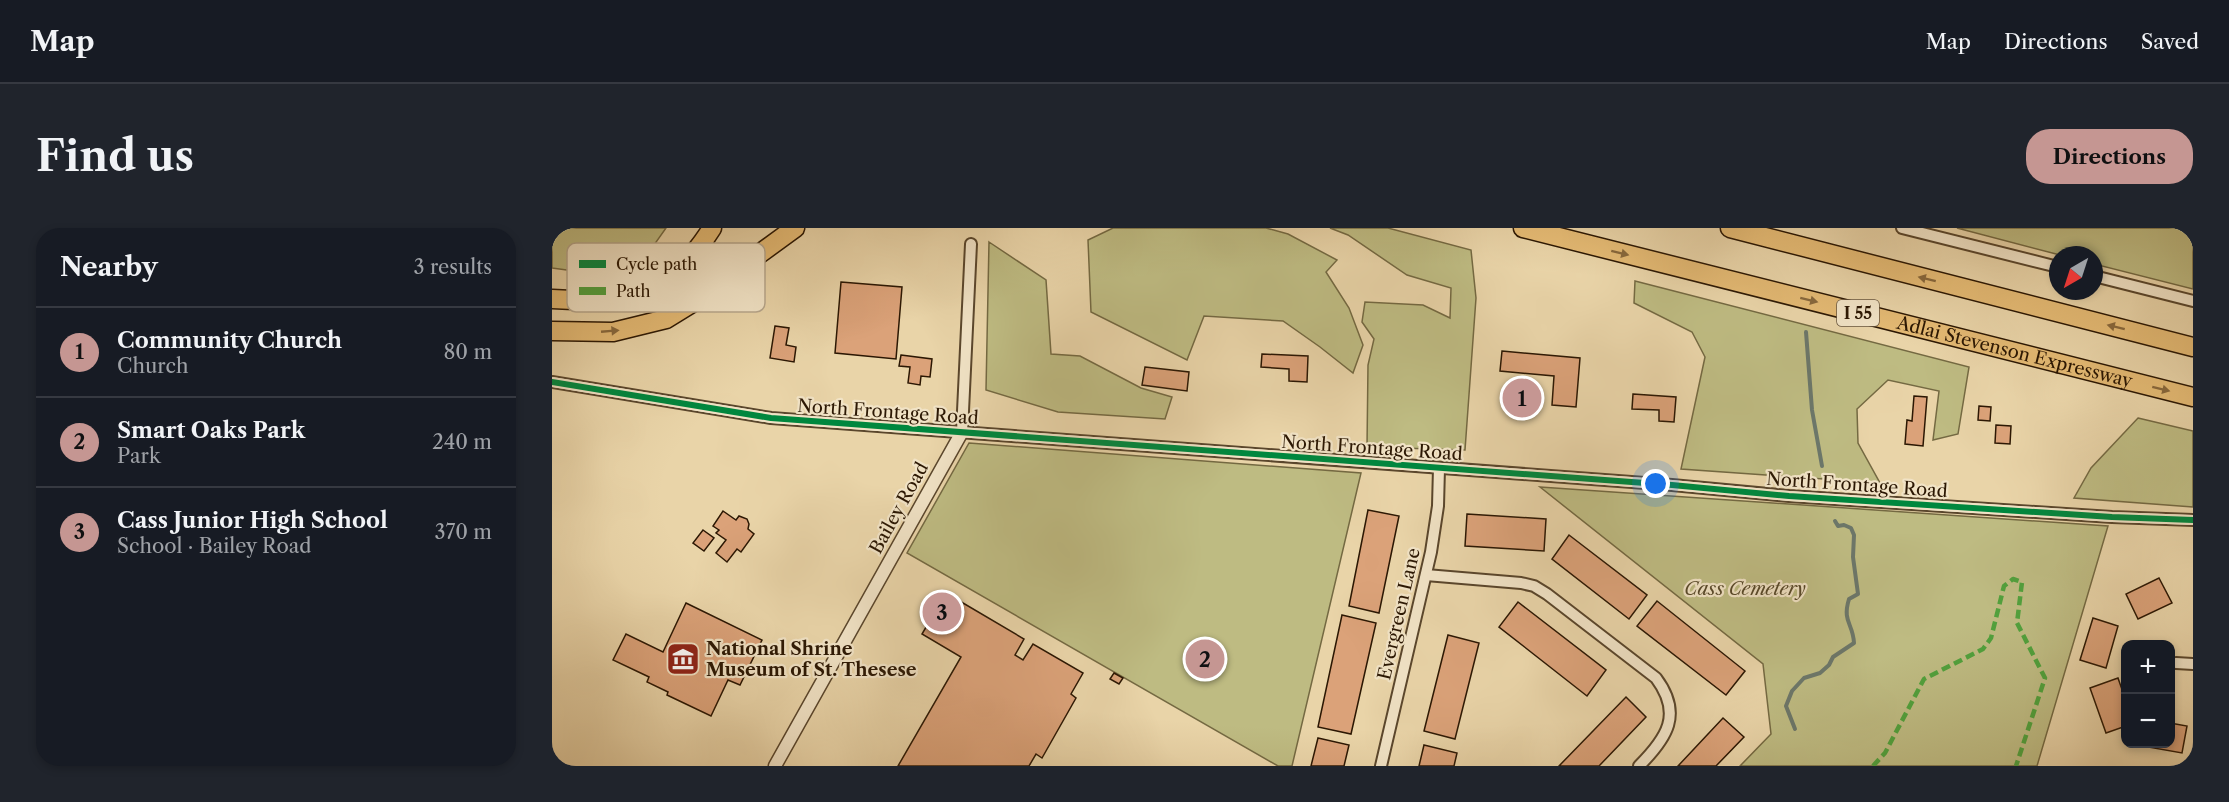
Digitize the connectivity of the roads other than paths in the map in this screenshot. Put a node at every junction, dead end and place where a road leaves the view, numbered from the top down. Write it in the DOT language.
graph roads {
  1 [pos="712,228"];
  2 [pos="795,228"];
  3 [pos="1523,228"];
  4 [pos="1730,228"];
  5 [pos="1902,228"];
  6 [pos="702,243"];
  7 [pos="971,244"];
  8 [pos="765,250"];
  9 [pos="2049,265"];
  10 [pos="2103,278"];
  11 [pos="552,299"];
  12 [pos="567,299"];
  13 [pos="2193,301"];
  14 [pos="677,312"];
  15 [pos="552,331"];
  16 [pos="2193,347"];
  17 [pos="552,382"];
  18 [pos="2193,397"];
  19 [pos="962,432"];
  20 [pos="1439,468"];
  21 [pos="2193,520"];
  22 [pos="1425,575"];
  23 [pos="2176,663"];
  24 [pos="2193,664"];
  25 [pos="776,766"];
  26 [pos="1381,766"];
  27 [pos="1640,766"];
  1 -- 6 [label="highway"];
  8 -- 2 [label="highway, one-way"];
  3 -- 18 [label="highway, Adlai Stevenson Expressway / I 55, one-way"];
  16 -- 4 [label="highway, one-way"];
  5 -- 9 [label="street"];
  7 -- 19 [label="street, Bailey Road"];
  10 -- 13 [label="street"];
  11 -- 12 [label="highway"];
  15 -- 14 [label="highway, one-way"];
  17 -- 19 [label="street, North Frontage Road"];
  19 -- 20 [label="street, North Frontage Road"];
  19 -- 25 [label="street, Bailey Road"];
  20 -- 21 [label="street, North Frontage Road"];
  20 -- 22 [label="street, Evergreen Lane"];
  22 -- 26 [label="street, Evergreen Lane"];
  22 -- 27 [label="street"];
  23 -- 24 [label="street"];
}
